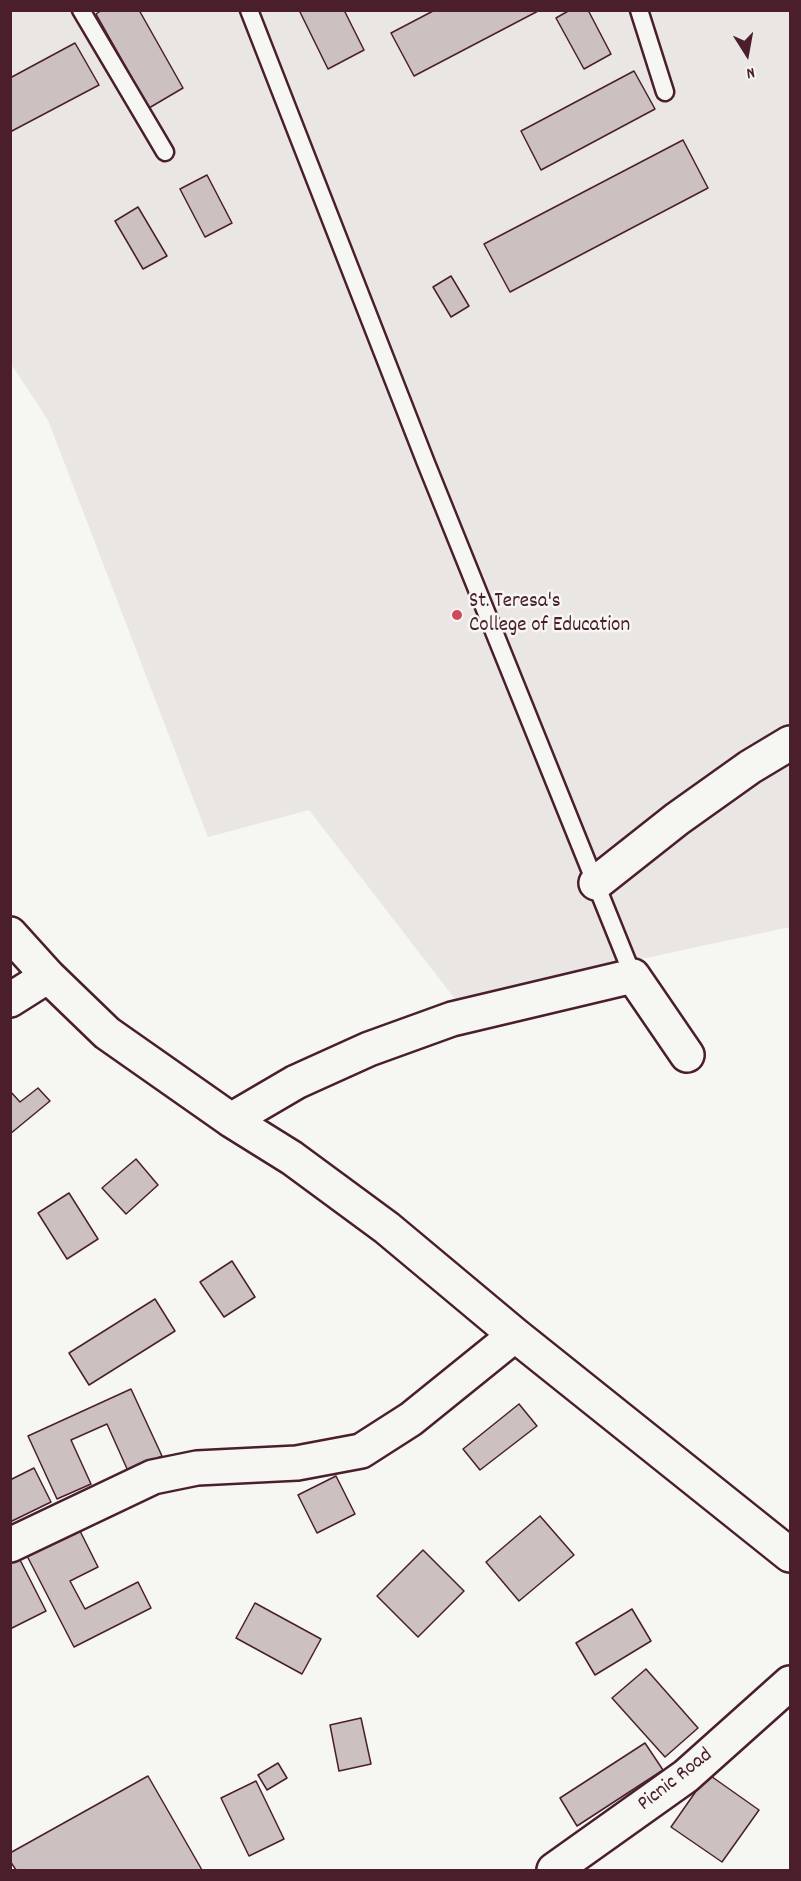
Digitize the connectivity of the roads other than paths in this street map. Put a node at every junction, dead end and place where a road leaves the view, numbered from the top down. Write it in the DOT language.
graph roads {
  1 [pos="81,10"];
  2 [pos="249,10"];
  3 [pos="639,10"];
  4 [pos="665,92"];
  5 [pos="165,152"];
  6 [pos="790,744"];
  7 [pos="596,883"];
  8 [pos="10,934"];
  9 [pos="48,976"];
  10 [pos="633,976"];
  11 [pos="10,1000"];
  12 [pos="687,1054"];
  13 [pos="231,1120"];
  14 [pos="515,1335"];
  15 [pos="10,1545"];
  16 [pos="790,1555"];
  17 [pos="790,1683"];
  18 [pos="554,1870"];
  1 -- 5 [label="lane"];
  2 -- 7 [label="lane"];
  3 -- 4 [label="lane"];
  6 -- 7 [label="street"];
  7 -- 10 [label="lane"];
  8 -- 9 [label="street"];
  9 -- 11 [label="street"];
  9 -- 13 [label="street"];
  10 -- 12 [label="street"];
  10 -- 13 [label="street"];
  13 -- 14 [label="street"];
  14 -- 15 [label="street"];
  14 -- 16 [label="street"];
  17 -- 18 [label="street, Picnic Road"];
}
